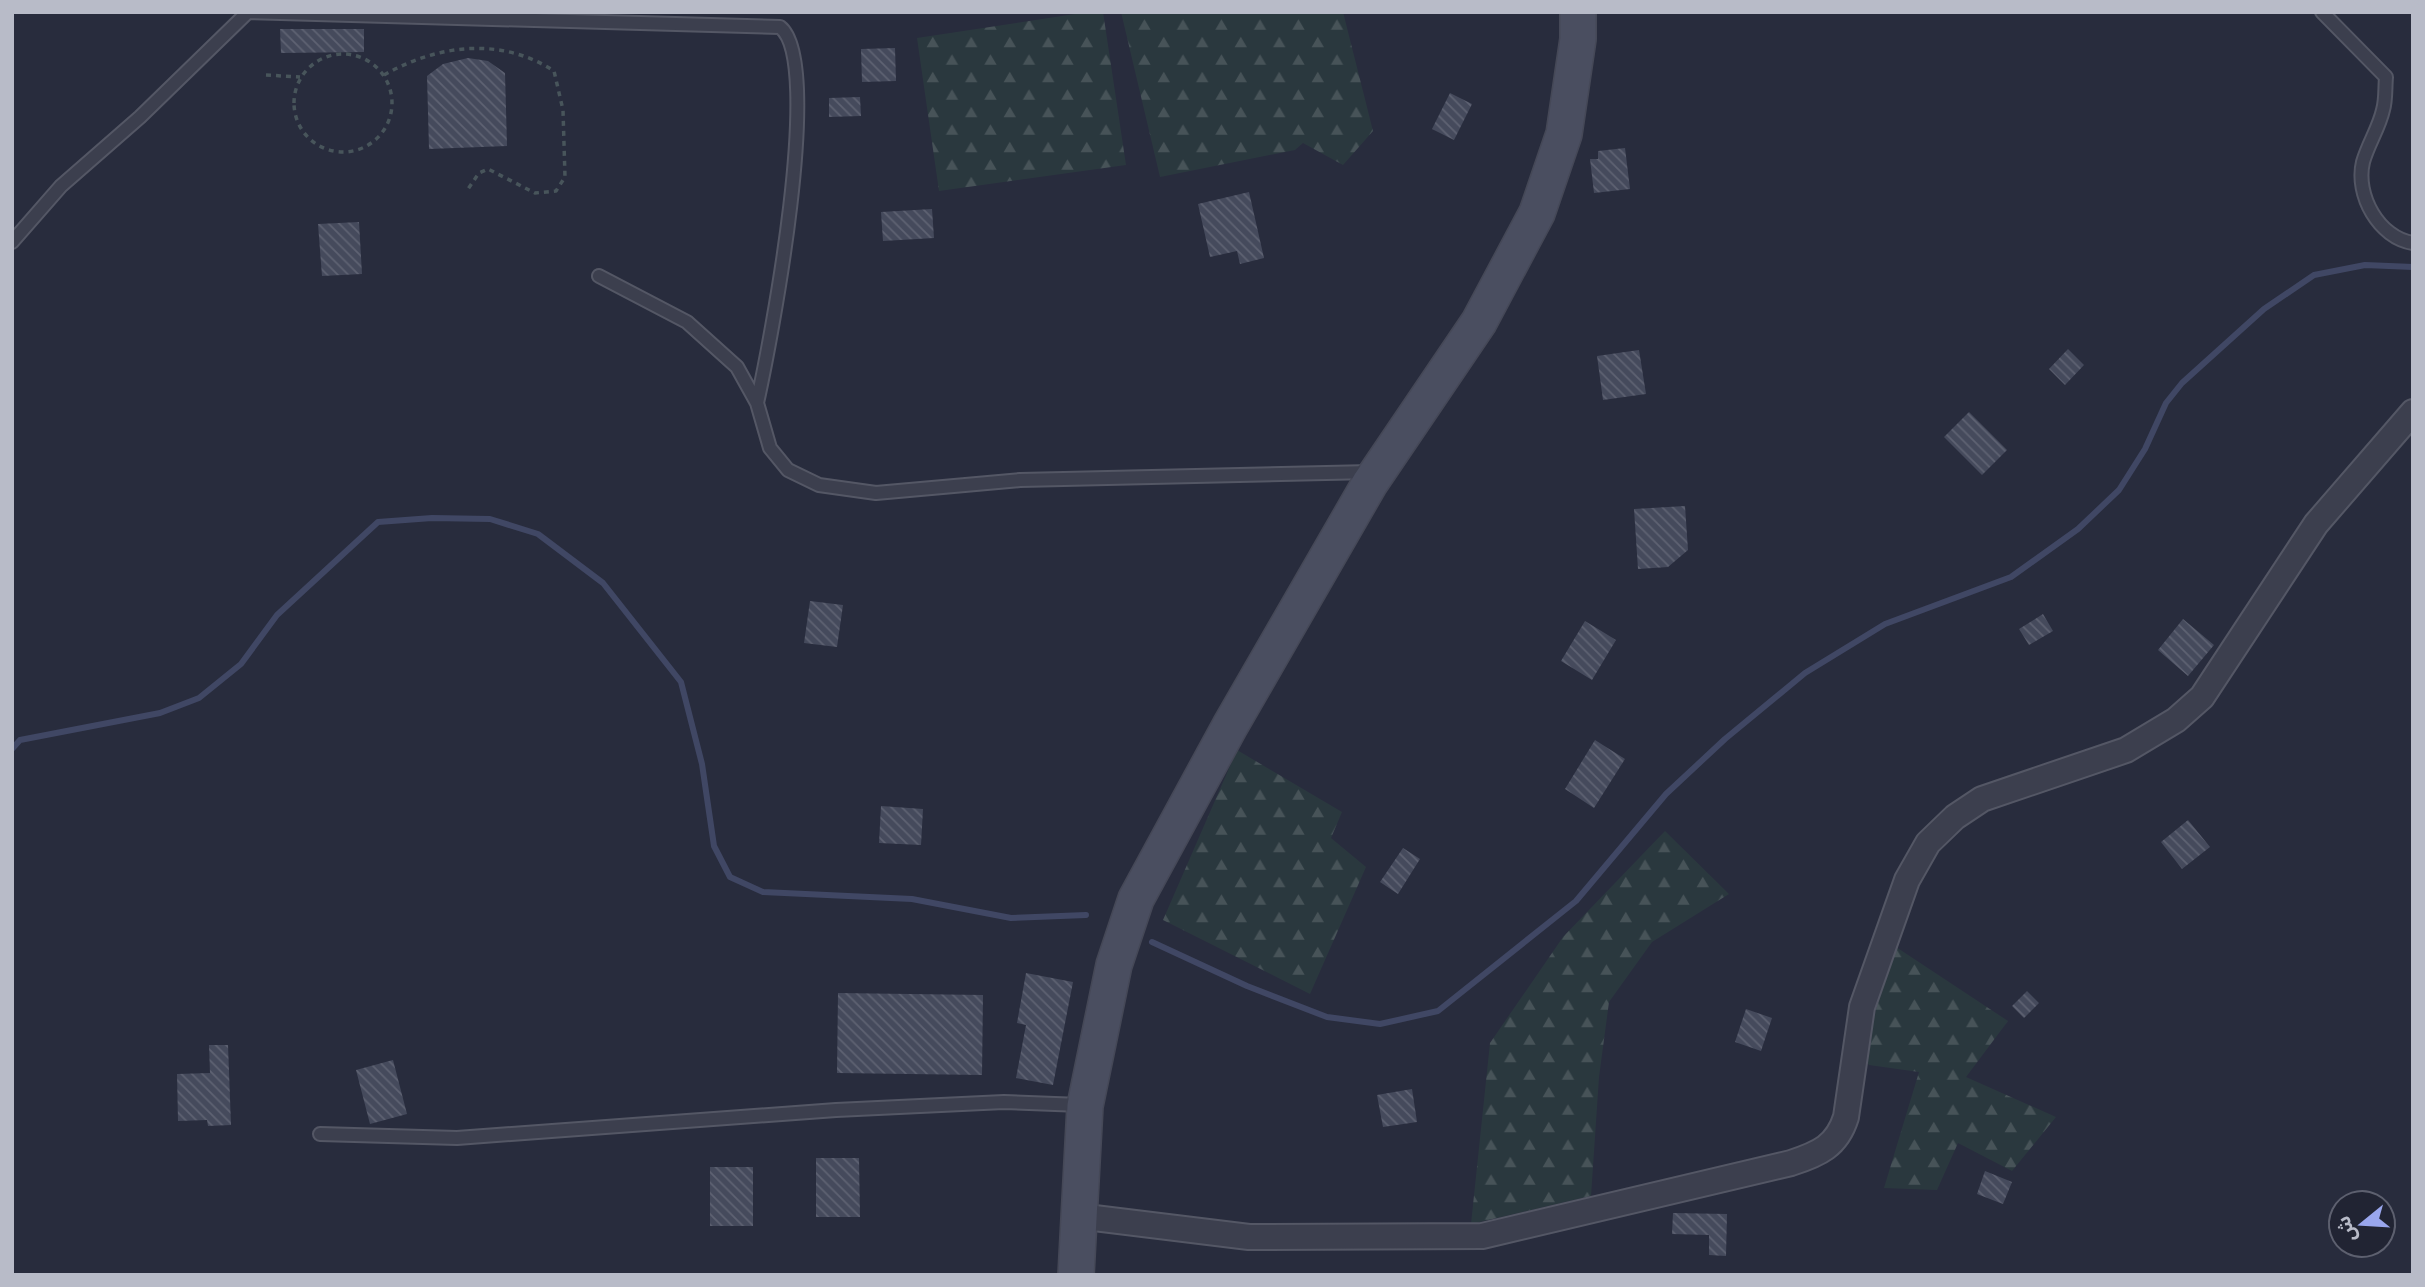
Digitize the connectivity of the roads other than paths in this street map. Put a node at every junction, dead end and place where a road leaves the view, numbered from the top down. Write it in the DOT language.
graph roads {
  1 [pos="249,12"];
  2 [pos="1578,12"];
  3 [pos="2322,12"];
  4 [pos="12,242"];
  5 [pos="2413,243"];
  6 [pos="599,276"];
  7 [pos="757,403"];
  8 [pos="2413,412"];
  9 [pos="1378,472"];
  10 [pos="1085,1106"];
  11 [pos="320,1134"];
  12 [pos="1078,1216"];
  13 [pos="1076,1275"];
  1 -- 4 [label="lane"];
  1 -- 7 [label="lane"];
  2 -- 9 [label="street"];
  3 -- 5 [label="lane"];
  6 -- 7 [label="lane"];
  7 -- 9 [label="lane"];
  8 -- 12 [label="street"];
  9 -- 10 [label="street"];
  10 -- 11 [label="lane"];
  10 -- 12 [label="street"];
  12 -- 13 [label="street"];
}
